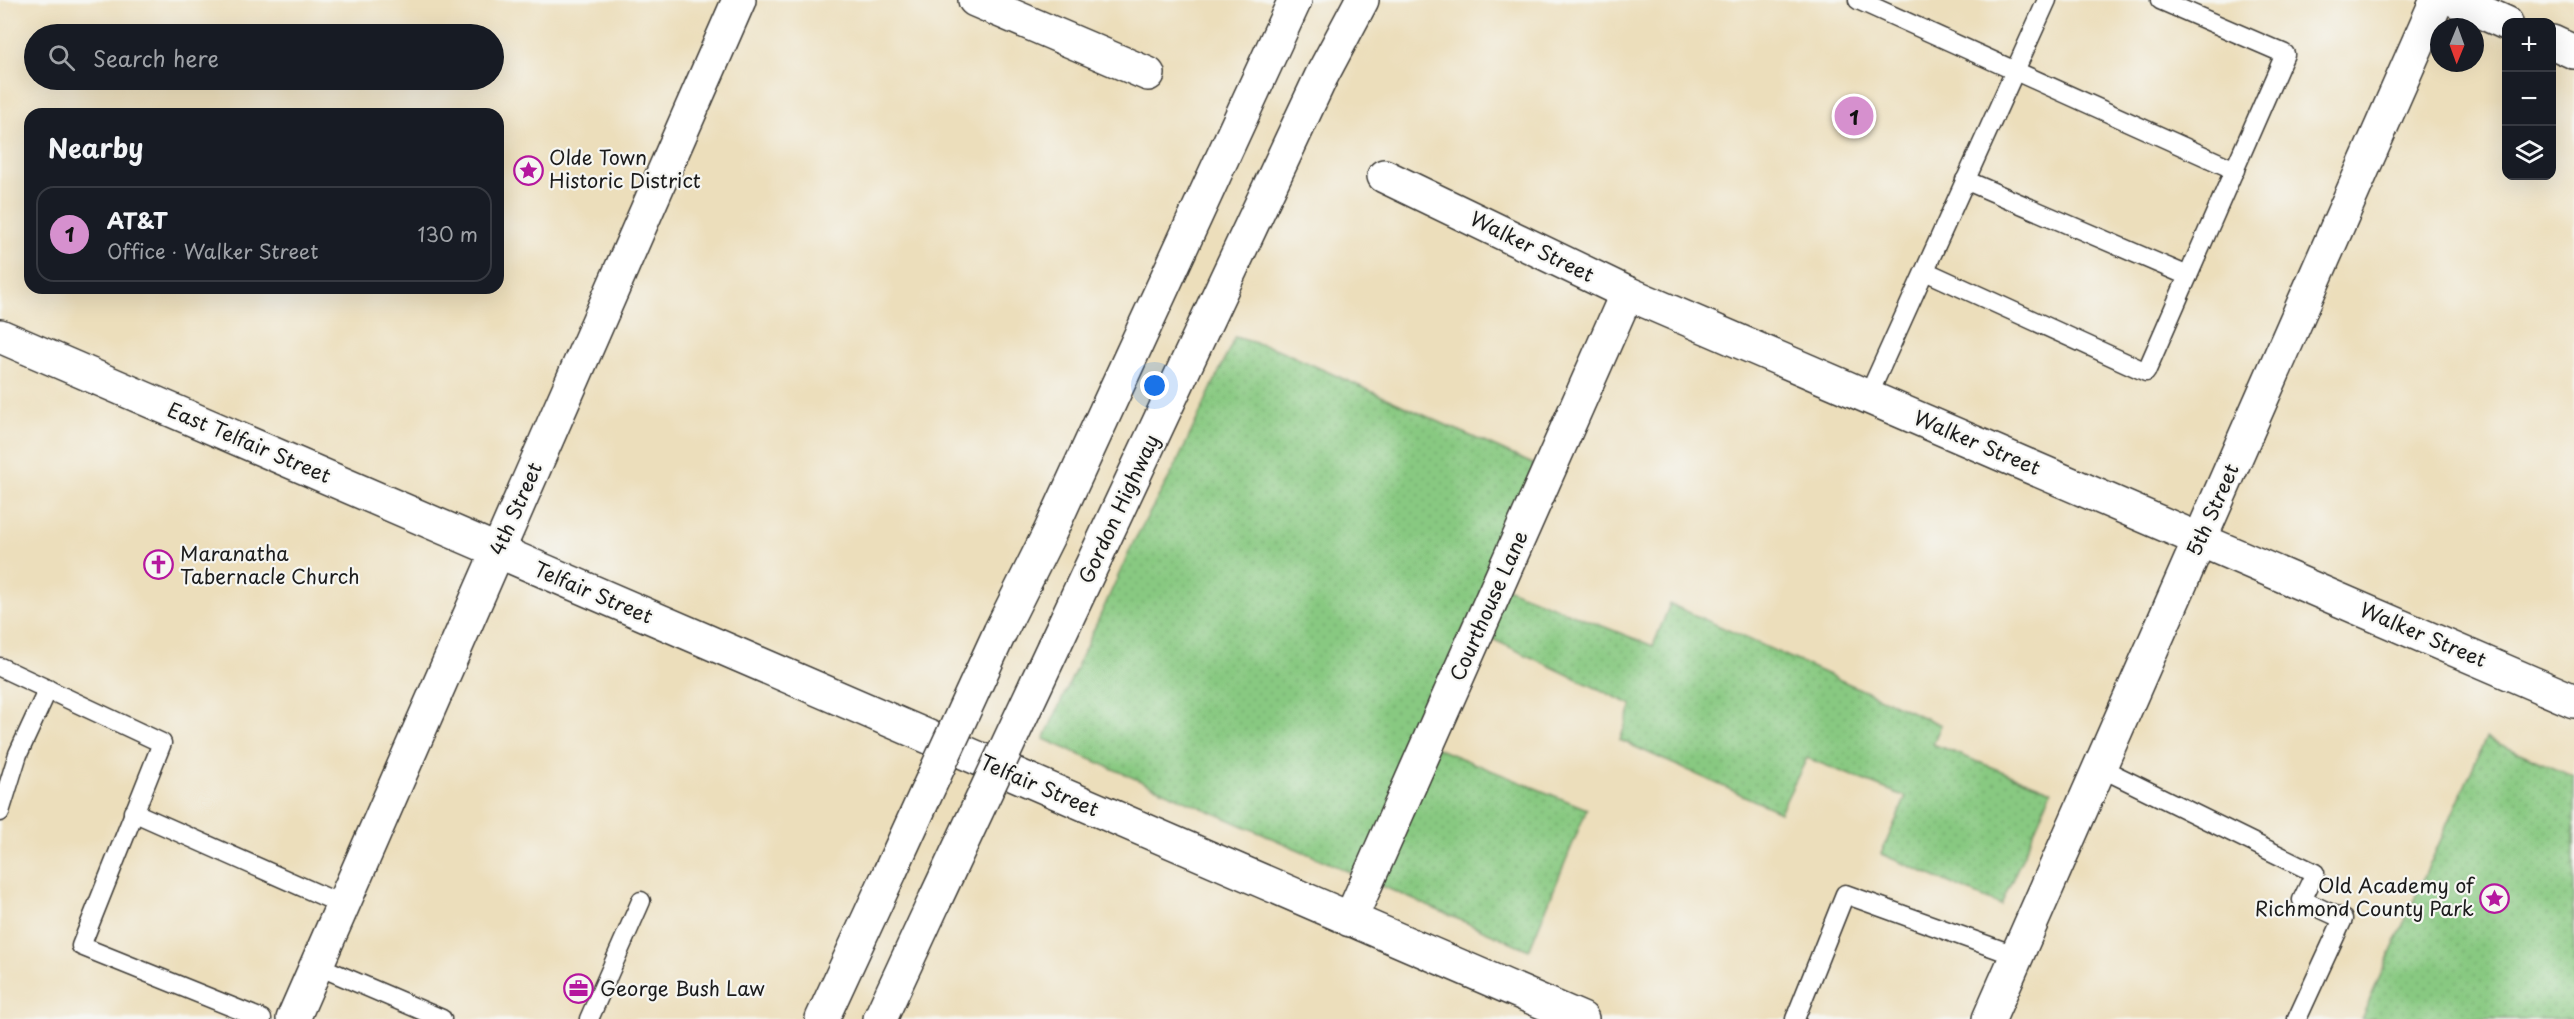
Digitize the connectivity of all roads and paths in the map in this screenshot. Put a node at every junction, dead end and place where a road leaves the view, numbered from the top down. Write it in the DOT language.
graph roads {
  1 [pos="738,0"];
  2 [pos="975,0"];
  3 [pos="1295,0"];
  4 [pos="1362,0"];
  5 [pos="1858,0"];
  6 [pos="2046,0"];
  7 [pos="2160,0"];
  8 [pos="2437,0"];
  9 [pos="2454,0"];
  10 [pos="2502,21"];
  11 [pos="2556,44"];
  12 [pos="2574,52"];
  13 [pos="2015,70"];
  14 [pos="1148,74"];
  15 [pos="2235,170"];
  16 [pos="1384,176"];
  17 [pos="1965,180"];
  18 [pos="1925,271"];
  19 [pos="2188,276"];
  20 [pos="1627,293"];
  21 [pos="0,336"];
  22 [pos="1868,396"];
  23 [pos="2200,539"];
  24 [pos="497,551"];
  25 [pos="0,667"];
  26 [pos="48,689"];
  27 [pos="2574,701"];
  28 [pos="2099,767"];
  29 [pos="0,812"];
  30 [pos="133,812"];
  31 [pos="641,901"];
  32 [pos="343,905"];
  33 [pos="1350,920"];
  34 [pos="2017,957"];
  35 [pos="316,965"];
  36 [pos="262,1019"];
  37 [pos="293,1019"];
  38 [pos="442,1019"];
  39 [pos="590,1019"];
  40 [pos="822,1019"];
  41 [pos="880,1019"];
  42 [pos="1582,1019"];
  43 [pos="1795,1019"];
  44 [pos="1989,1019"];
  45 [pos="2297,1019"];
  1 -- 24 [label="main road, 4th Street"];
  2 -- 14 [label="main road"];
  3 -- 40 [label="main road, bridge"];
  4 -- 41 [label="main road, Gordon Highway, bridge"];
  5 -- 13 [label="lane"];
  6 -- 13 [label="lane"];
  7 -- 15 [label="lane"];
  8 -- 23 [label="main road, 5th Street"];
  9 -- 10 [label="main road"];
  11 -- 12 [label="main road"];
  13 -- 15 [label="lane"];
  13 -- 17 [label="lane"];
  15 -- 19 [label="lane"];
  16 -- 20 [label="main road, Walker Street"];
  17 -- 18 [label="lane"];
  17 -- 19 [label="lane"];
  18 -- 19 [label="lane"];
  18 -- 22 [label="lane"];
  20 -- 22 [label="main road, Walker Street"];
  20 -- 33 [label="main road, Courthouse Lane"];
  21 -- 24 [label="main road, East Telfair Street"];
  22 -- 23 [label="main road, Walker Street"];
  23 -- 27 [label="main road, Walker Street"];
  23 -- 28 [label="main road, 5th Street"];
  24 -- 32 [label="main road, 4th Street"];
  24 -- 33 [label="main road, Telfair Street"];
  25 -- 26 [label="lane"];
  26 -- 29 [label="lane"];
  26 -- 30 [label="lane"];
  28 -- 34 [label="main road, 5th Street"];
  28 -- 45 [label="lane"];
  30 -- 32 [label="lane"];
  30 -- 36 [label="lane"];
  31 -- 39 [label="lane"];
  32 -- 35 [label="main road, 4th Street"];
  33 -- 42 [label="main road, Telfair Street"];
  34 -- 43 [label="lane"];
  34 -- 44 [label="main road, 5th Street"];
  35 -- 37 [label="main road, 4th Street"];
  35 -- 38 [label="lane"];
}
